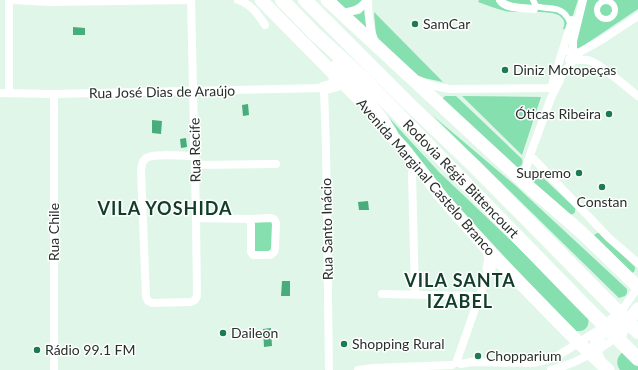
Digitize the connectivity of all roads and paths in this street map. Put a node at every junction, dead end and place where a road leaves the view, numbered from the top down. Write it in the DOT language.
graph roads {
  1 [pos="10,0"];
  2 [pos="190,0"];
  3 [pos="238,0"];
  4 [pos="261,0"];
  5 [pos="282,0"];
  6 [pos="306,0"];
  7 [pos="327,0"];
  8 [pos="368,0"];
  9 [pos="500,0"];
  10 [pos="533,0"];
  11 [pos="579,0"];
  12 [pos="583,0"];
  13 [pos="534,9"];
  14 [pos="340,12"];
  15 [pos="638,16"];
  16 [pos="265,25"];
  17 [pos="571,26"];
  18 [pos="315,34"];
  19 [pos="378,48"];
  20 [pos="588,48"];
  21 [pos="563,53"];
  22 [pos="573,57"];
  23 [pos="605,70"];
  24 [pos="332,72"];
  25 [pos="410,76"];
  26 [pos="324,88"];
  27 [pos="554,88"];
  28 [pos="193,91"];
  29 [pos="9,93"];
  30 [pos="0,94"];
  31 [pos="54,94"];
  32 [pos="638,96"];
  33 [pos="391,134"];
  34 [pos="530,155"];
  35 [pos="195,156"];
  36 [pos="276,164"];
  37 [pos="195,166"];
  38 [pos="412,173"];
  39 [pos="529,187"];
  40 [pos="196,218"];
  41 [pos="251,219"];
  42 [pos="597,226"];
  43 [pos="584,236"];
  44 [pos="488,249"];
  45 [pos="638,263"];
  46 [pos="488,269"];
  47 [pos="507,270"];
  48 [pos="638,287"];
  49 [pos="382,294"];
  50 [pos="415,295"];
  51 [pos="479,296"];
  52 [pos="638,309"];
  53 [pos="638,318"];
  54 [pos="612,321"];
  55 [pos="638,332"];
  56 [pos="620,335"];
  57 [pos="579,343"];
  58 [pos="593,353"];
  59 [pos="638,359"];
  60 [pos="471,362"];
  61 [pos="457,366"];
  62 [pos="604,367"];
  63 [pos="54,370"];
  64 [pos="329,370"];
  65 [pos="358,370"];
  66 [pos="490,370"];
  67 [pos="551,370"];
  1 -- 2 [label="street"];
  1 -- 29 [label="street"];
  2 -- 28 [label="street, Rua Recife"];
  3 -- 16 [label="street"];
  4 -- 24 [label="main road, Avenida Marginal Castelo Branco"];
  5 -- 18 [label="highway, Rodovia Régis Bittencourt"];
  6 -- 55 [label="highway, Rodovia Régis Bittencourt"];
  7 -- 14 [label="main road"];
  8 -- 14 [label="street"];
  8 -- 19 [label="street"];
  9 -- 13 [label="street"];
  10 -- 17 [label="street"];
  11 -- 17 [label="street"];
  12 -- 22 [label="street"];
  14 -- 19 [label="main road"];
  15 -- 20 [label="street"];
  17 -- 21 [label="street"];
  18 -- 33 [label="highway"];
  18 -- 59 [label="highway, Rodovia Régis Bittencourt"];
  19 -- 25 [label="main road"];
  20 -- 22 [label="street"];
  20 -- 23 [label="street"];
  21 -- 22 [label="street"];
  21 -- 27 [label="street"];
  22 -- 23 [label="street"];
  22 -- 27 [label="street"];
  23 -- 32 [label="street"];
  24 -- 26 [label="main road"];
  24 -- 33 [label="main road, Avenida Marginal Castelo Branco"];
  25 -- 27 [label="street"];
  25 -- 39 [label="main road"];
  26 -- 28 [label="street, Rua José Dias de Araújo"];
  26 -- 64 [label="street, Rua Santo Inácio"];
  27 -- 34 [label="street"];
  28 -- 31 [label="street, Rua José Dias de Araújo"];
  28 -- 35 [label="street, Rua Recife"];
  29 -- 30 [label="street, Rua José Dias de Araújo"];
  29 -- 31 [label="street, Rua José Dias de Araújo"];
  31 -- 63 [label="street, Rua Chile"];
  33 -- 44 [label="main road, Avenida Marginal Castelo Branco"];
  34 -- 39 [label="street"];
  34 -- 42 [label="street"];
  35 -- 37 [label="street, Rua Recife"];
  35 -- 40 [label="street, Rua Recife"];
  36 -- 37 [label="street"];
  37 -- 40 [label="street, Rua Recife"];
  38 -- 50 [label="street"];
  39 -- 43 [label="main road"];
  40 -- 41 [label="street"];
  41 -- 41 [label="street"];
  42 -- 43 [label="street"];
  42 -- 45 [label="street"];
  43 -- 48 [label="main road"];
  44 -- 46 [label="main road"];
  44 -- 47 [label="main road, Avenida Marginal Castelo Branco"];
  46 -- 47 [label="main road"];
  46 -- 51 [label="street"];
  47 -- 57 [label="main road, Avenida Marginal Castelo Branco"];
  48 -- 54 [label="street"];
  49 -- 50 [label="street"];
  50 -- 51 [label="street"];
  51 -- 61 [label="street"];
  52 -- 56 [label="main road"];
  53 -- 56 [label="street"];
  54 -- 57 [label="street"];
  54 -- 58 [label="main road"];
  56 -- 58 [label="street"];
  57 -- 58 [label="main road, Avenida Marginal Castelo Branco"];
  57 -- 60 [label="street"];
  58 -- 62 [label="main road, Avenida Marginal Castelo Branco"];
  58 -- 67 [label="street"];
  60 -- 61 [label="street"];
  60 -- 66 [label="street"];
  61 -- 65 [label="street"];
}
